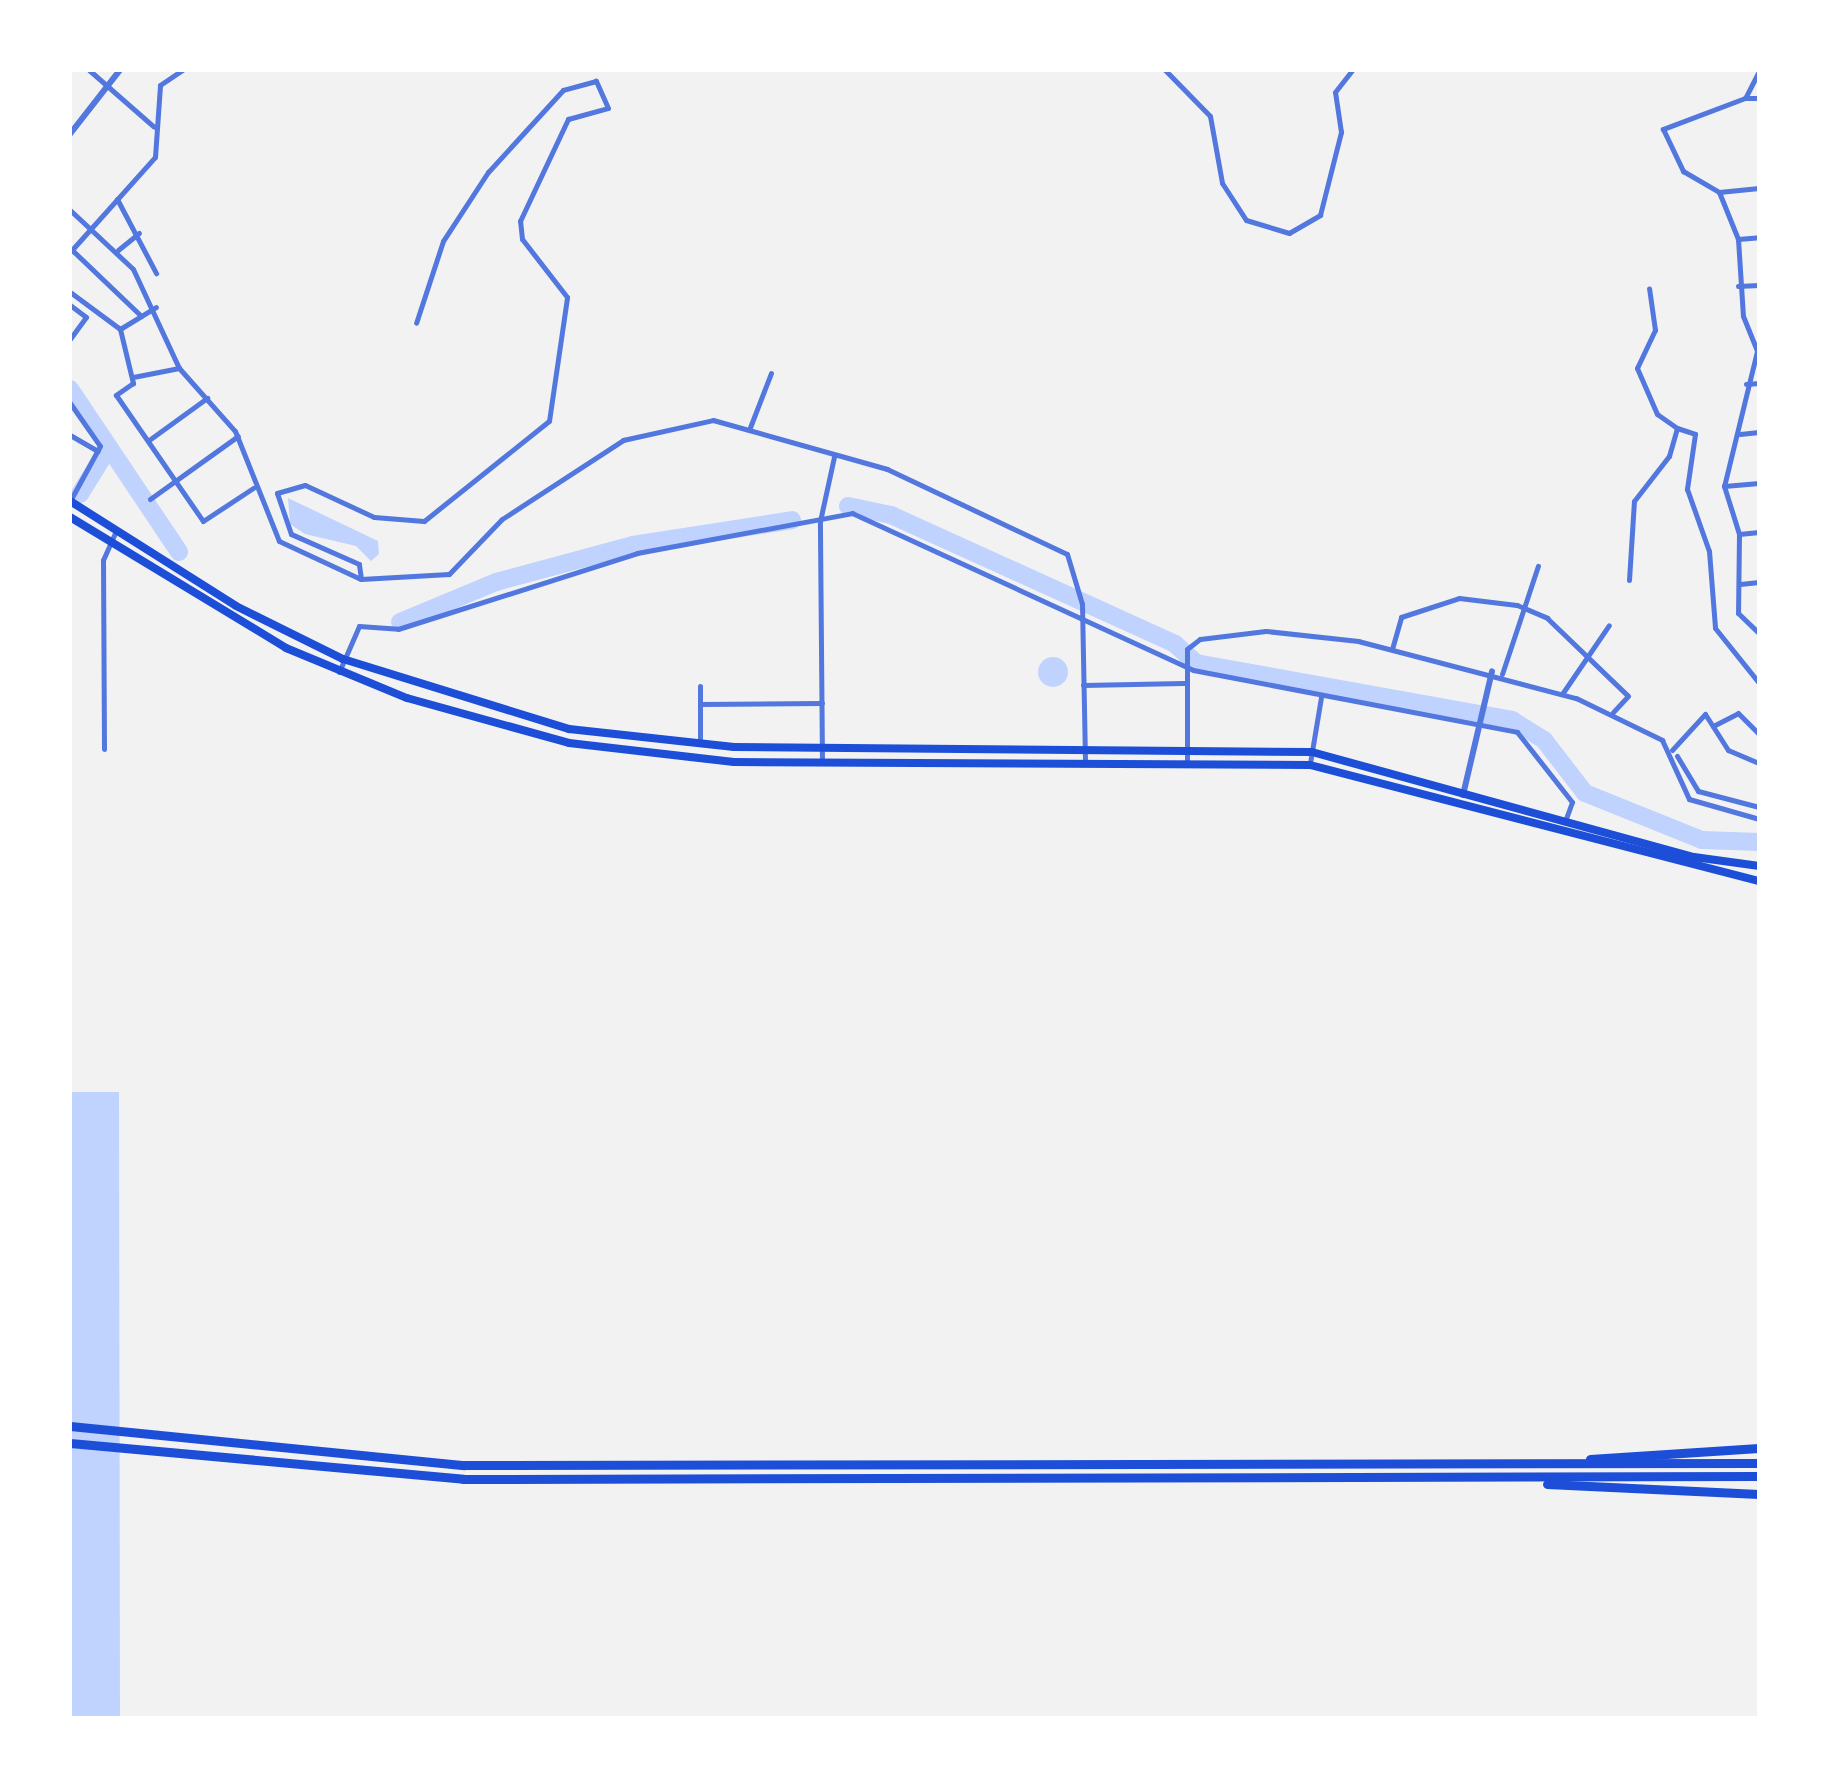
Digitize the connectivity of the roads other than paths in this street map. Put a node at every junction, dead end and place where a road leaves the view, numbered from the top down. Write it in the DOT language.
graph roads {
  1 [pos="89,70"];
  2 [pos="120,70"];
  3 [pos="182,70"];
  4 [pos="1165,70"];
  5 [pos="1352,70"];
  6 [pos="1759,71"];
  7 [pos="106,87"];
  8 [pos="1745,98"];
  9 [pos="1759,98"];
  10 [pos="154,127"];
  11 [pos="70,134"];
  12 [pos="1759,188"];
  13 [pos="1719,192"];
  14 [pos="116,199"];
  15 [pos="70,210"];
  16 [pos="91,228"];
  17 [pos="140,232"];
  18 [pos="1759,236"];
  19 [pos="1738,239"];
  20 [pos="71,250"];
  21 [pos="118,250"];
  22 [pos="156,273"];
  23 [pos="1759,285"];
  24 [pos="1738,286"];
  25 [pos="1650,288"];
  26 [pos="70,292"];
  27 [pos="70,306"];
  28 [pos="156,307"];
  29 [pos="141,316"];
  30 [pos="416,324"];
  31 [pos="120,328"];
  32 [pos="1756,334"];
  33 [pos="70,339"];
  34 [pos="179,368"];
  35 [pos="771,373"];
  36 [pos="133,377"];
  37 [pos="1759,383"];
  38 [pos="1746,384"];
  39 [pos="208,398"];
  40 [pos="70,402"];
  41 [pos="1677,428"];
  42 [pos="748,431"];
  43 [pos="1759,432"];
  44 [pos="1740,434"];
  45 [pos="70,435"];
  46 [pos="238,436"];
  47 [pos="148,440"];
  48 [pos="98,451"];
  49 [pos="834,457"];
  50 [pos="175,482"];
  51 [pos="1759,483"];
  52 [pos="1724,486"];
  53 [pos="254,488"];
  54 [pos="150,500"];
  55 [pos="70,501"];
  56 [pos="70,518"];
  57 [pos="820,521"];
  58 [pos="116,530"];
  59 [pos="1759,532"];
  60 [pos="1739,534"];
  61 [pos="108,542"];
  62 [pos="168,564"];
  63 [pos="1538,566"];
  64 [pos="161,576"];
  65 [pos="361,578"];
  66 [pos="1629,580"];
  67 [pos="1759,582"];
  68 [pos="1740,584"];
  69 [pos="1520,606"];
  70 [pos="1083,616"];
  71 [pos="1609,625"];
  72 [pos="1759,633"];
  73 [pos="1392,649"];
  74 [pos="1584,652"];
  75 [pos="344,659"];
  76 [pos="1183,659"];
  77 [pos="1492,671"];
  78 [pos="339,672"];
  79 [pos="1502,674"];
  80 [pos="1184,683"];
  81 [pos="1759,684"];
  82 [pos="1083,685"];
  83 [pos="700,686"];
  84 [pos="1562,694"];
  85 [pos="1322,698"];
  86 [pos="822,703"];
  87 [pos="700,704"];
  88 [pos="502,712"];
  89 [pos="1613,712"];
  90 [pos="1481,718"];
  91 [pos="499,726"];
  92 [pos="1713,726"];
  93 [pos="1759,734"];
  94 [pos="700,746"];
  95 [pos="104,748"];
  96 [pos="822,748"];
  97 [pos="1188,748"];
  98 [pos="1084,749"];
  99 [pos="1312,752"];
  100 [pos="1674,753"];
  101 [pos="822,762"];
  102 [pos="1085,762"];
  103 [pos="1188,762"];
  104 [pos="1759,763"];
  105 [pos="1310,765"];
  106 [pos="1463,793"];
  107 [pos="1460,806"];
  108 [pos="1759,808"];
  109 [pos="1759,819"];
  110 [pos="1565,821"];
  111 [pos="1759,866"];
  112 [pos="1759,881"];
  113 [pos="70,1426"];
  114 [pos="70,1443"];
  115 [pos="1759,1448"];
  116 [pos="1759,1463"];
  117 [pos="1522,1464"];
  118 [pos="1759,1476"];
  119 [pos="1404,1478"];
  120 [pos="1759,1494"];
  1 -- 7 [label="street"];
  2 -- 7 [label="street"];
  3 -- 10 [label="street"];
  4 -- 5 [label="street"];
  6 -- 8 [label="street"];
  7 -- 10 [label="street"];
  7 -- 11 [label="street"];
  8 -- 9 [label="street"];
  8 -- 13 [label="street"];
  10 -- 14 [label="street"];
  12 -- 13 [label="street"];
  13 -- 19 [label="street"];
  14 -- 16 [label="street"];
  14 -- 17 [label="street"];
  15 -- 16 [label="street"];
  16 -- 20 [label="street"];
  16 -- 21 [label="street"];
  17 -- 21 [label="street"];
  17 -- 22 [label="street"];
  18 -- 19 [label="street"];
  19 -- 24 [label="street"];
  20 -- 29 [label="street"];
  21 -- 28 [label="street"];
  23 -- 24 [label="street"];
  24 -- 32 [label="street"];
  25 -- 41 [label="street"];
  26 -- 31 [label="street"];
  27 -- 33 [label="street"];
  28 -- 29 [label="street"];
  28 -- 34 [label="street"];
  29 -- 31 [label="street"];
  30 -- 65 [label="street"];
  31 -- 36 [label="street"];
  32 -- 38 [label="street"];
  34 -- 36 [label="street"];
  34 -- 39 [label="street"];
  35 -- 42 [label="street"];
  36 -- 47 [label="street"];
  37 -- 38 [label="street"];
  38 -- 44 [label="street"];
  39 -- 46 [label="street"];
  39 -- 47 [label="street"];
  40 -- 48 [label="street"];
  41 -- 66 [label="street"];
  41 -- 81 [label="street"];
  42 -- 49 [label="street"];
  42 -- 65 [label="street"];
  43 -- 44 [label="street"];
  44 -- 52 [label="street"];
  45 -- 48 [label="street"];
  46 -- 50 [label="street"];
  46 -- 53 [label="street"];
  47 -- 50 [label="street"];
  48 -- 55 [label="street"];
  49 -- 57 [label="street"];
  49 -- 70 [label="street"];
  50 -- 53 [label="street"];
  50 -- 54 [label="street"];
  51 -- 52 [label="street"];
  52 -- 60 [label="street"];
  53 -- 65 [label="street"];
  55 -- 58 [label="main road"];
  56 -- 61 [label="main road"];
  57 -- 70 [label="street"];
  57 -- 75 [label="street"];
  57 -- 86 [label="street"];
  58 -- 61 [label="street"];
  58 -- 62 [label="main road"];
  59 -- 60 [label="street"];
  60 -- 68 [label="street"];
  61 -- 64 [label="main road"];
  61 -- 95 [label="street"];
  62 -- 64 [label="street"];
  62 -- 75 [label="main road"];
  63 -- 69 [label="street"];
  64 -- 78 [label="main road"];
  67 -- 68 [label="street"];
  68 -- 72 [label="street"];
  69 -- 73 [label="street"];
  69 -- 74 [label="street"];
  69 -- 79 [label="street"];
  70 -- 76 [label="street"];
  70 -- 82 [label="street"];
  71 -- 74 [label="street"];
  73 -- 76 [label="street"];
  73 -- 77 [label="street"];
  74 -- 84 [label="street"];
  74 -- 89 [label="street"];
  75 -- 78 [label="street"];
  75 -- 88 [label="main road"];
  76 -- 80 [label="street"];
  76 -- 85 [label="street"];
  77 -- 79 [label="street"];
  77 -- 90 [label="street"];
  78 -- 91 [label="main road"];
  79 -- 84 [label="street"];
  80 -- 82 [label="street"];
  80 -- 97 [label="street"];
  82 -- 98 [label="street"];
  83 -- 87 [label="street"];
  84 -- 89 [label="street"];
  85 -- 90 [label="street"];
  85 -- 99 [label="street"];
  86 -- 87 [label="street"];
  86 -- 96 [label="street"];
  87 -- 94 [label="street"];
  88 -- 91 [label="street"];
  88 -- 94 [label="main road"];
  89 -- 100 [label="street"];
  90 -- 106 [label="street"];
  90 -- 110 [label="street"];
  91 -- 101 [label="main road"];
  92 -- 93 [label="street"];
  92 -- 100 [label="street"];
  92 -- 104 [label="street"];
  94 -- 96 [label="main road"];
  96 -- 98 [label="main road"];
  96 -- 101 [label="street"];
  97 -- 98 [label="main road"];
  97 -- 99 [label="main road"];
  97 -- 103 [label="street"];
  98 -- 102 [label="street"];
  99 -- 105 [label="street"];
  99 -- 106 [label="main road"];
  100 -- 108 [label="street"];
  100 -- 109 [label="street"];
  101 -- 102 [label="main road"];
  102 -- 103 [label="main road"];
  103 -- 105 [label="main road"];
  105 -- 107 [label="main road"];
  106 -- 107 [label="street"];
  106 -- 110 [label="main road"];
  107 -- 112 [label="main road"];
  110 -- 111 [label="main road"];
  113 -- 117 [label="highway"];
  114 -- 119 [label="highway"];
  115 -- 117 [label="highway"];
  116 -- 117 [label="highway"];
  118 -- 119 [label="highway"];
  119 -- 120 [label="highway"];
}
